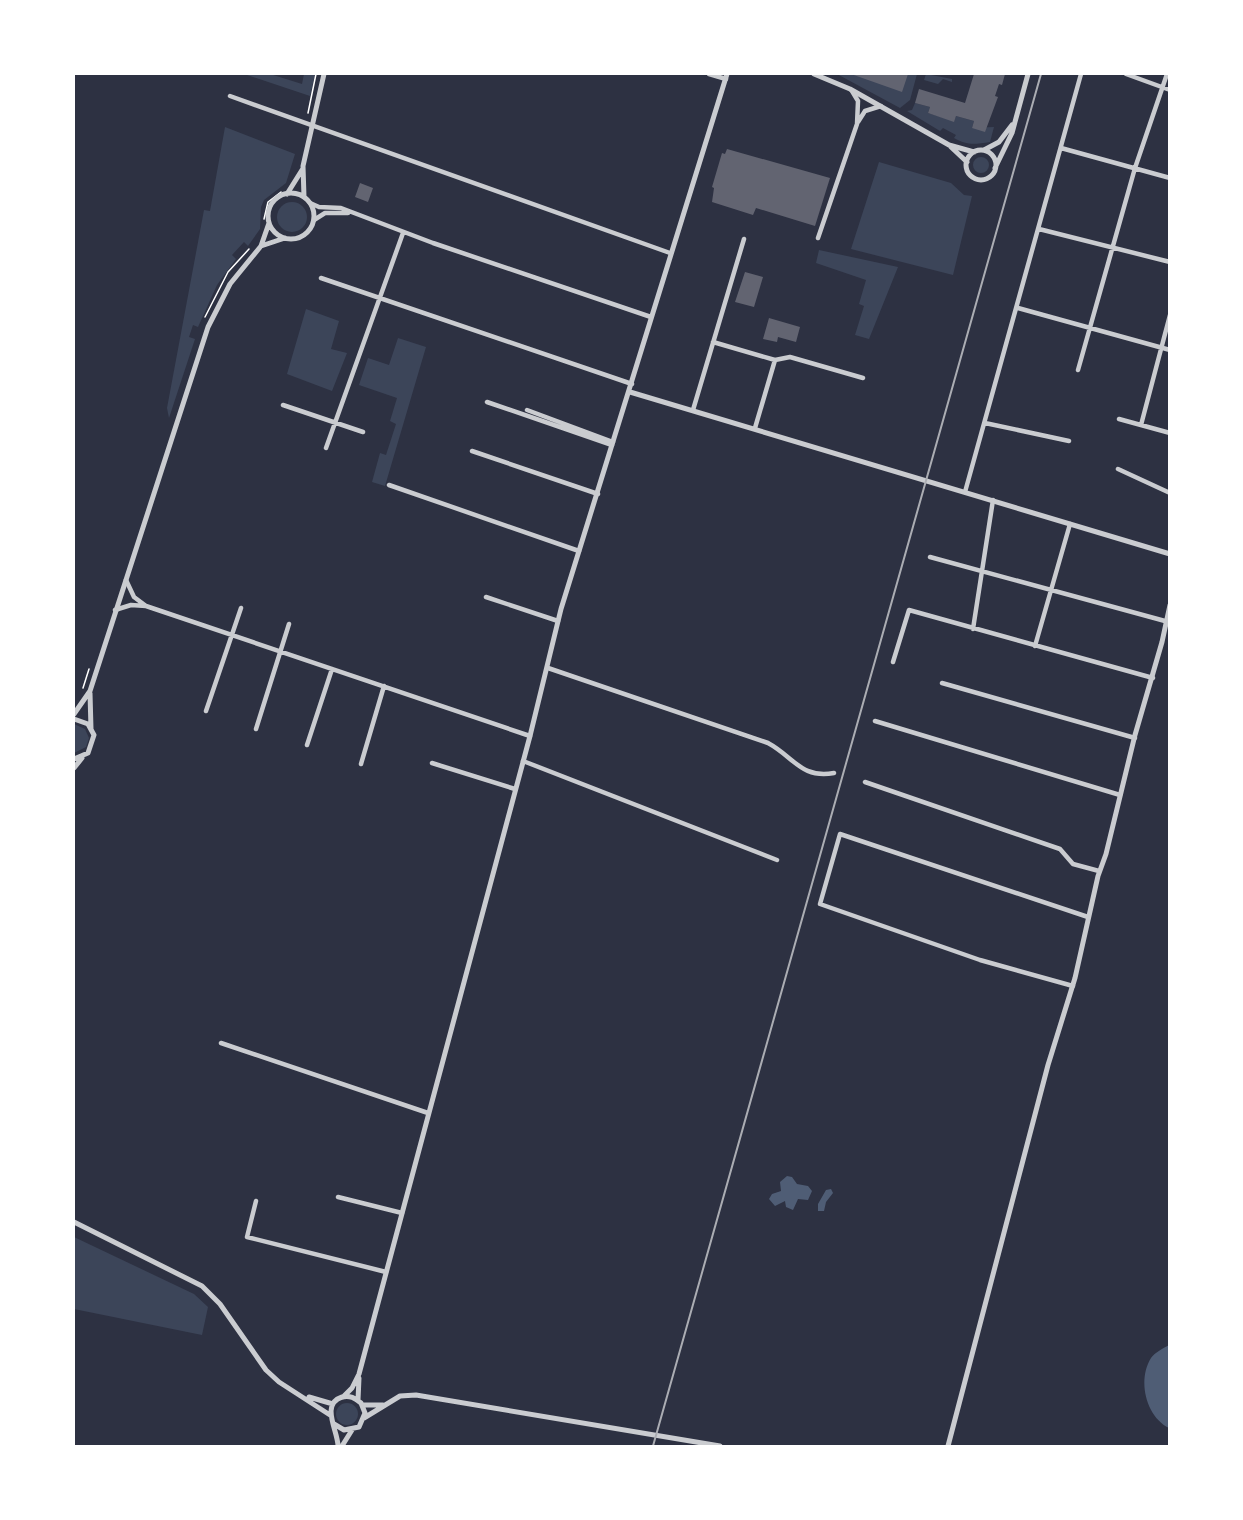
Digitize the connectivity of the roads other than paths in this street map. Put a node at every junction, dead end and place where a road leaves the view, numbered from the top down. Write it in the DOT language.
graph roads {
  1 [pos="324,74"];
  2 [pos="709,74"];
  3 [pos="814,74"];
  4 [pos="822,74"];
  5 [pos="1028,74"];
  6 [pos="1081,74"];
  7 [pos="1126,74"];
  8 [pos="1167,74"];
  9 [pos="727,75"];
  10 [pos="834,82"];
  11 [pos="1161,86"];
  12 [pos="850,89"];
  13 [pos="1170,90"];
  14 [pos="230,96"];
  15 [pos="881,106"];
  16 [pos="1015,121"];
  17 [pos="856,124"];
  18 [pos="313,127"];
  19 [pos="942,141"];
  20 [pos="1061,147"];
  21 [pos="983,150"];
  22 [pos="974,152"];
  23 [pos="966,162"];
  24 [pos="303,166"];
  25 [pos="995,168"];
  26 [pos="1135,168"];
  27 [pos="1170,178"];
  28 [pos="288,194"];
  29 [pos="304,197"];
  30 [pos="310,203"];
  31 [pos="350,214"];
  32 [pos="314,220"];
  33 [pos="269,223"];
  34 [pos="1039,230"];
  35 [pos="403,232"];
  36 [pos="285,238"];
  37 [pos="818,238"];
  38 [pos="744,239"];
  39 [pos="261,246"];
  40 [pos="1113,248"];
  41 [pos="670,253"];
  42 [pos="1170,262"];
  43 [pos="321,278"];
  44 [pos="378,299"];
  45 [pos="1018,308"];
  46 [pos="1170,315"];
  47 [pos="651,317"];
  48 [pos="1088,328"];
  49 [pos="713,342"];
  50 [pos="1160,348"];
  51 [pos="1170,351"];
  52 [pos="775,360"];
  53 [pos="1078,370"];
  54 [pos="863,378"];
  55 [pos="632,384"];
  56 [pos="630,392"];
  57 [pos="487,402"];
  58 [pos="282,405"];
  59 [pos="526,410"];
  60 [pos="693,410"];
  61 [pos="1119,419"];
  62 [pos="335,422"];
  63 [pos="985,423"];
  64 [pos="1141,425"];
  65 [pos="755,428"];
  66 [pos="363,432"];
  67 [pos="1170,433"];
  68 [pos="1069,441"];
  69 [pos="613,443"];
  70 [pos="326,448"];
  71 [pos="471,451"];
  72 [pos="1118,469"];
  73 [pos="389,484"];
  74 [pos="965,492"];
  75 [pos="1170,493"];
  76 [pos="598,494"];
  77 [pos="993,500"];
  78 [pos="1070,524"];
  79 [pos="579,551"];
  80 [pos="1170,554"];
  81 [pos="930,557"];
  82 [pos="983,570"];
  83 [pos="126,579"];
  84 [pos="1050,588"];
  85 [pos="486,597"];
  86 [pos="1170,605"];
  87 [pos="146,606"];
  88 [pos="240,608"];
  89 [pos="115,610"];
  90 [pos="558,621"];
  91 [pos="1165,621"];
  92 [pos="289,624"];
  93 [pos="973,629"];
  94 [pos="232,635"];
  95 [pos="1035,645"];
  96 [pos="281,651"];
  97 [pos="893,662"];
  98 [pos="548,668"];
  99 [pos="332,669"];
  100 [pos="1153,678"];
  101 [pos="942,683"];
  102 [pos="384,686"];
  103 [pos="90,691"];
  104 [pos="206,711"];
  105 [pos="74,714"];
  106 [pos="74,719"];
  107 [pos="875,721"];
  108 [pos="256,729"];
  109 [pos="92,730"];
  110 [pos="530,736"];
  111 [pos="1135,738"];
  112 [pos="307,745"];
  113 [pos="83,756"];
  114 [pos="74,759"];
  115 [pos="523,761"];
  116 [pos="432,763"];
  117 [pos="361,764"];
  118 [pos="74,768"];
  119 [pos="834,773"];
  120 [pos="865,782"];
  121 [pos="515,789"];
  122 [pos="1120,795"];
  123 [pos="777,860"];
  124 [pos="1100,871"];
  125 [pos="1088,917"];
  126 [pos="1072,986"];
  127 [pos="221,1043"];
  128 [pos="428,1113"];
  129 [pos="338,1197"];
  130 [pos="256,1201"];
  131 [pos="402,1213"];
  132 [pos="74,1222"];
  133 [pos="74,1227"];
  134 [pos="83,1228"];
  135 [pos="386,1272"];
  136 [pos="359,1374"];
  137 [pos="305,1396"];
  138 [pos="343,1397"];
  139 [pos="361,1403"];
  140 [pos="333,1404"];
  141 [pos="384,1405"];
  142 [pos="330,1415"];
  143 [pos="364,1418"];
  144 [pos="334,1425"];
  145 [pos="352,1430"];
  146 [pos="338,1446"];
  147 [pos="342,1446"];
  148 [pos="720,1446"];
  149 [pos="948,1446"];
  1 -- 18 [label="street"];
  2 -- 9 [label="street"];
  3 -- 10 [label="street"];
  4 -- 10 [label="street"];
  5 -- 16 [label="street"];
  6 -- 20 [label="street"];
  7 -- 11 [label="street"];
  8 -- 11 [label="street"];
  9 -- 41 [label="street"];
  10 -- 12 [label="street"];
  11 -- 13 [label="street"];
  11 -- 26 [label="street"];
  12 -- 15 [label="street"];
  12 -- 17 [label="street"];
  14 -- 18 [label="street"];
  15 -- 17 [label="street"];
  15 -- 19 [label="street"];
  16 -- 21 [label="street"];
  16 -- 25 [label="street"];
  17 -- 37 [label="street"];
  18 -- 24 [label="street"];
  18 -- 41 [label="street"];
  19 -- 22 [label="street"];
  19 -- 23 [label="street"];
  20 -- 26 [label="street"];
  20 -- 34 [label="street"];
  21 -- 22 [label="street"];
  21 -- 25 [label="street"];
  22 -- 23 [label="street"];
  23 -- 25 [label="street"];
  24 -- 28 [label="street"];
  24 -- 29 [label="street"];
  26 -- 27 [label="street"];
  26 -- 40 [label="street"];
  28 -- 29 [label="street"];
  28 -- 33 [label="street"];
  29 -- 30 [label="street"];
  30 -- 31 [label="street"];
  30 -- 32 [label="street"];
  31 -- 32 [label="street"];
  31 -- 35 [label="street"];
  32 -- 36 [label="street"];
  33 -- 36 [label="street"];
  33 -- 39 [label="street"];
  34 -- 40 [label="street"];
  34 -- 45 [label="street"];
  35 -- 44 [label="street"];
  35 -- 47 [label="street"];
  36 -- 39 [label="street"];
  38 -- 49 [label="street"];
  39 -- 83 [label="street"];
  40 -- 42 [label="street"];
  40 -- 48 [label="street"];
  41 -- 47 [label="street"];
  43 -- 44 [label="street"];
  44 -- 55 [label="street"];
  44 -- 62 [label="street"];
  45 -- 48 [label="street"];
  45 -- 63 [label="street"];
  46 -- 50 [label="street"];
  47 -- 55 [label="street"];
  48 -- 50 [label="street"];
  48 -- 53 [label="street"];
  49 -- 52 [label="street"];
  49 -- 60 [label="street"];
  50 -- 51 [label="street"];
  50 -- 64 [label="street"];
  52 -- 54 [label="street"];
  52 -- 65 [label="street"];
  55 -- 56 [label="street"];
  56 -- 60 [label="street"];
  56 -- 69 [label="street"];
  57 -- 69 [label="street"];
  58 -- 62 [label="street"];
  59 -- 69 [label="street"];
  60 -- 65 [label="street"];
  61 -- 64 [label="street"];
  62 -- 66 [label="street"];
  62 -- 70 [label="street"];
  63 -- 68 [label="street"];
  63 -- 74 [label="street"];
  64 -- 67 [label="street"];
  65 -- 74 [label="street"];
  69 -- 76 [label="street"];
  71 -- 76 [label="street"];
  72 -- 75 [label="street"];
  73 -- 79 [label="street"];
  74 -- 77 [label="street"];
  76 -- 79 [label="street"];
  77 -- 78 [label="street"];
  77 -- 82 [label="street"];
  78 -- 80 [label="street"];
  78 -- 84 [label="street"];
  79 -- 90 [label="street"];
  81 -- 82 [label="street"];
  82 -- 84 [label="street"];
  82 -- 93 [label="street"];
  83 -- 87 [label="street"];
  83 -- 89 [label="street"];
  84 -- 91 [label="street"];
  84 -- 95 [label="street"];
  85 -- 90 [label="street"];
  86 -- 91 [label="street"];
  87 -- 89 [label="street"];
  87 -- 94 [label="street"];
  88 -- 94 [label="street"];
  89 -- 103 [label="street"];
  90 -- 98 [label="street"];
  91 -- 100 [label="street"];
  92 -- 96 [label="street"];
  93 -- 95 [label="street"];
  93 -- 97 [label="street"];
  94 -- 96 [label="street"];
  94 -- 104 [label="street"];
  95 -- 100 [label="street"];
  96 -- 99 [label="street"];
  96 -- 108 [label="street"];
  98 -- 110 [label="street"];
  98 -- 119 [label="street"];
  99 -- 102 [label="street"];
  99 -- 112 [label="street"];
  100 -- 111 [label="street"];
  101 -- 111 [label="street"];
  102 -- 110 [label="street"];
  102 -- 117 [label="street"];
  103 -- 105 [label="street"];
  103 -- 109 [label="street"];
  106 -- 109 [label="street"];
  107 -- 122 [label="street"];
  109 -- 113 [label="street"];
  110 -- 115 [label="street"];
  111 -- 122 [label="street"];
  113 -- 114 [label="street"];
  113 -- 118 [label="street"];
  115 -- 121 [label="street"];
  115 -- 123 [label="street"];
  116 -- 121 [label="street"];
  120 -- 124 [label="street"];
  121 -- 128 [label="street"];
  122 -- 124 [label="street"];
  124 -- 125 [label="street"];
  125 -- 126 [label="street"];
  125 -- 126 [label="street"];
  126 -- 149 [label="street"];
  127 -- 128 [label="street"];
  128 -- 131 [label="street"];
  129 -- 131 [label="street"];
  130 -- 135 [label="street"];
  131 -- 135 [label="street"];
  132 -- 134 [label="street"];
  133 -- 134 [label="street"];
  134 -- 137 [label="street"];
  135 -- 136 [label="street"];
  136 -- 138 [label="street"];
  136 -- 139 [label="street"];
  137 -- 140 [label="street"];
  137 -- 142 [label="street"];
  138 -- 139 [label="street"];
  138 -- 140 [label="street"];
  139 -- 141 [label="street"];
  139 -- 143 [label="street"];
  140 -- 142 [label="street"];
  141 -- 143 [label="street"];
  141 -- 148 [label="street"];
  142 -- 144 [label="street"];
  143 -- 145 [label="street"];
  144 -- 145 [label="street"];
  144 -- 146 [label="street"];
  145 -- 147 [label="street"];
}
